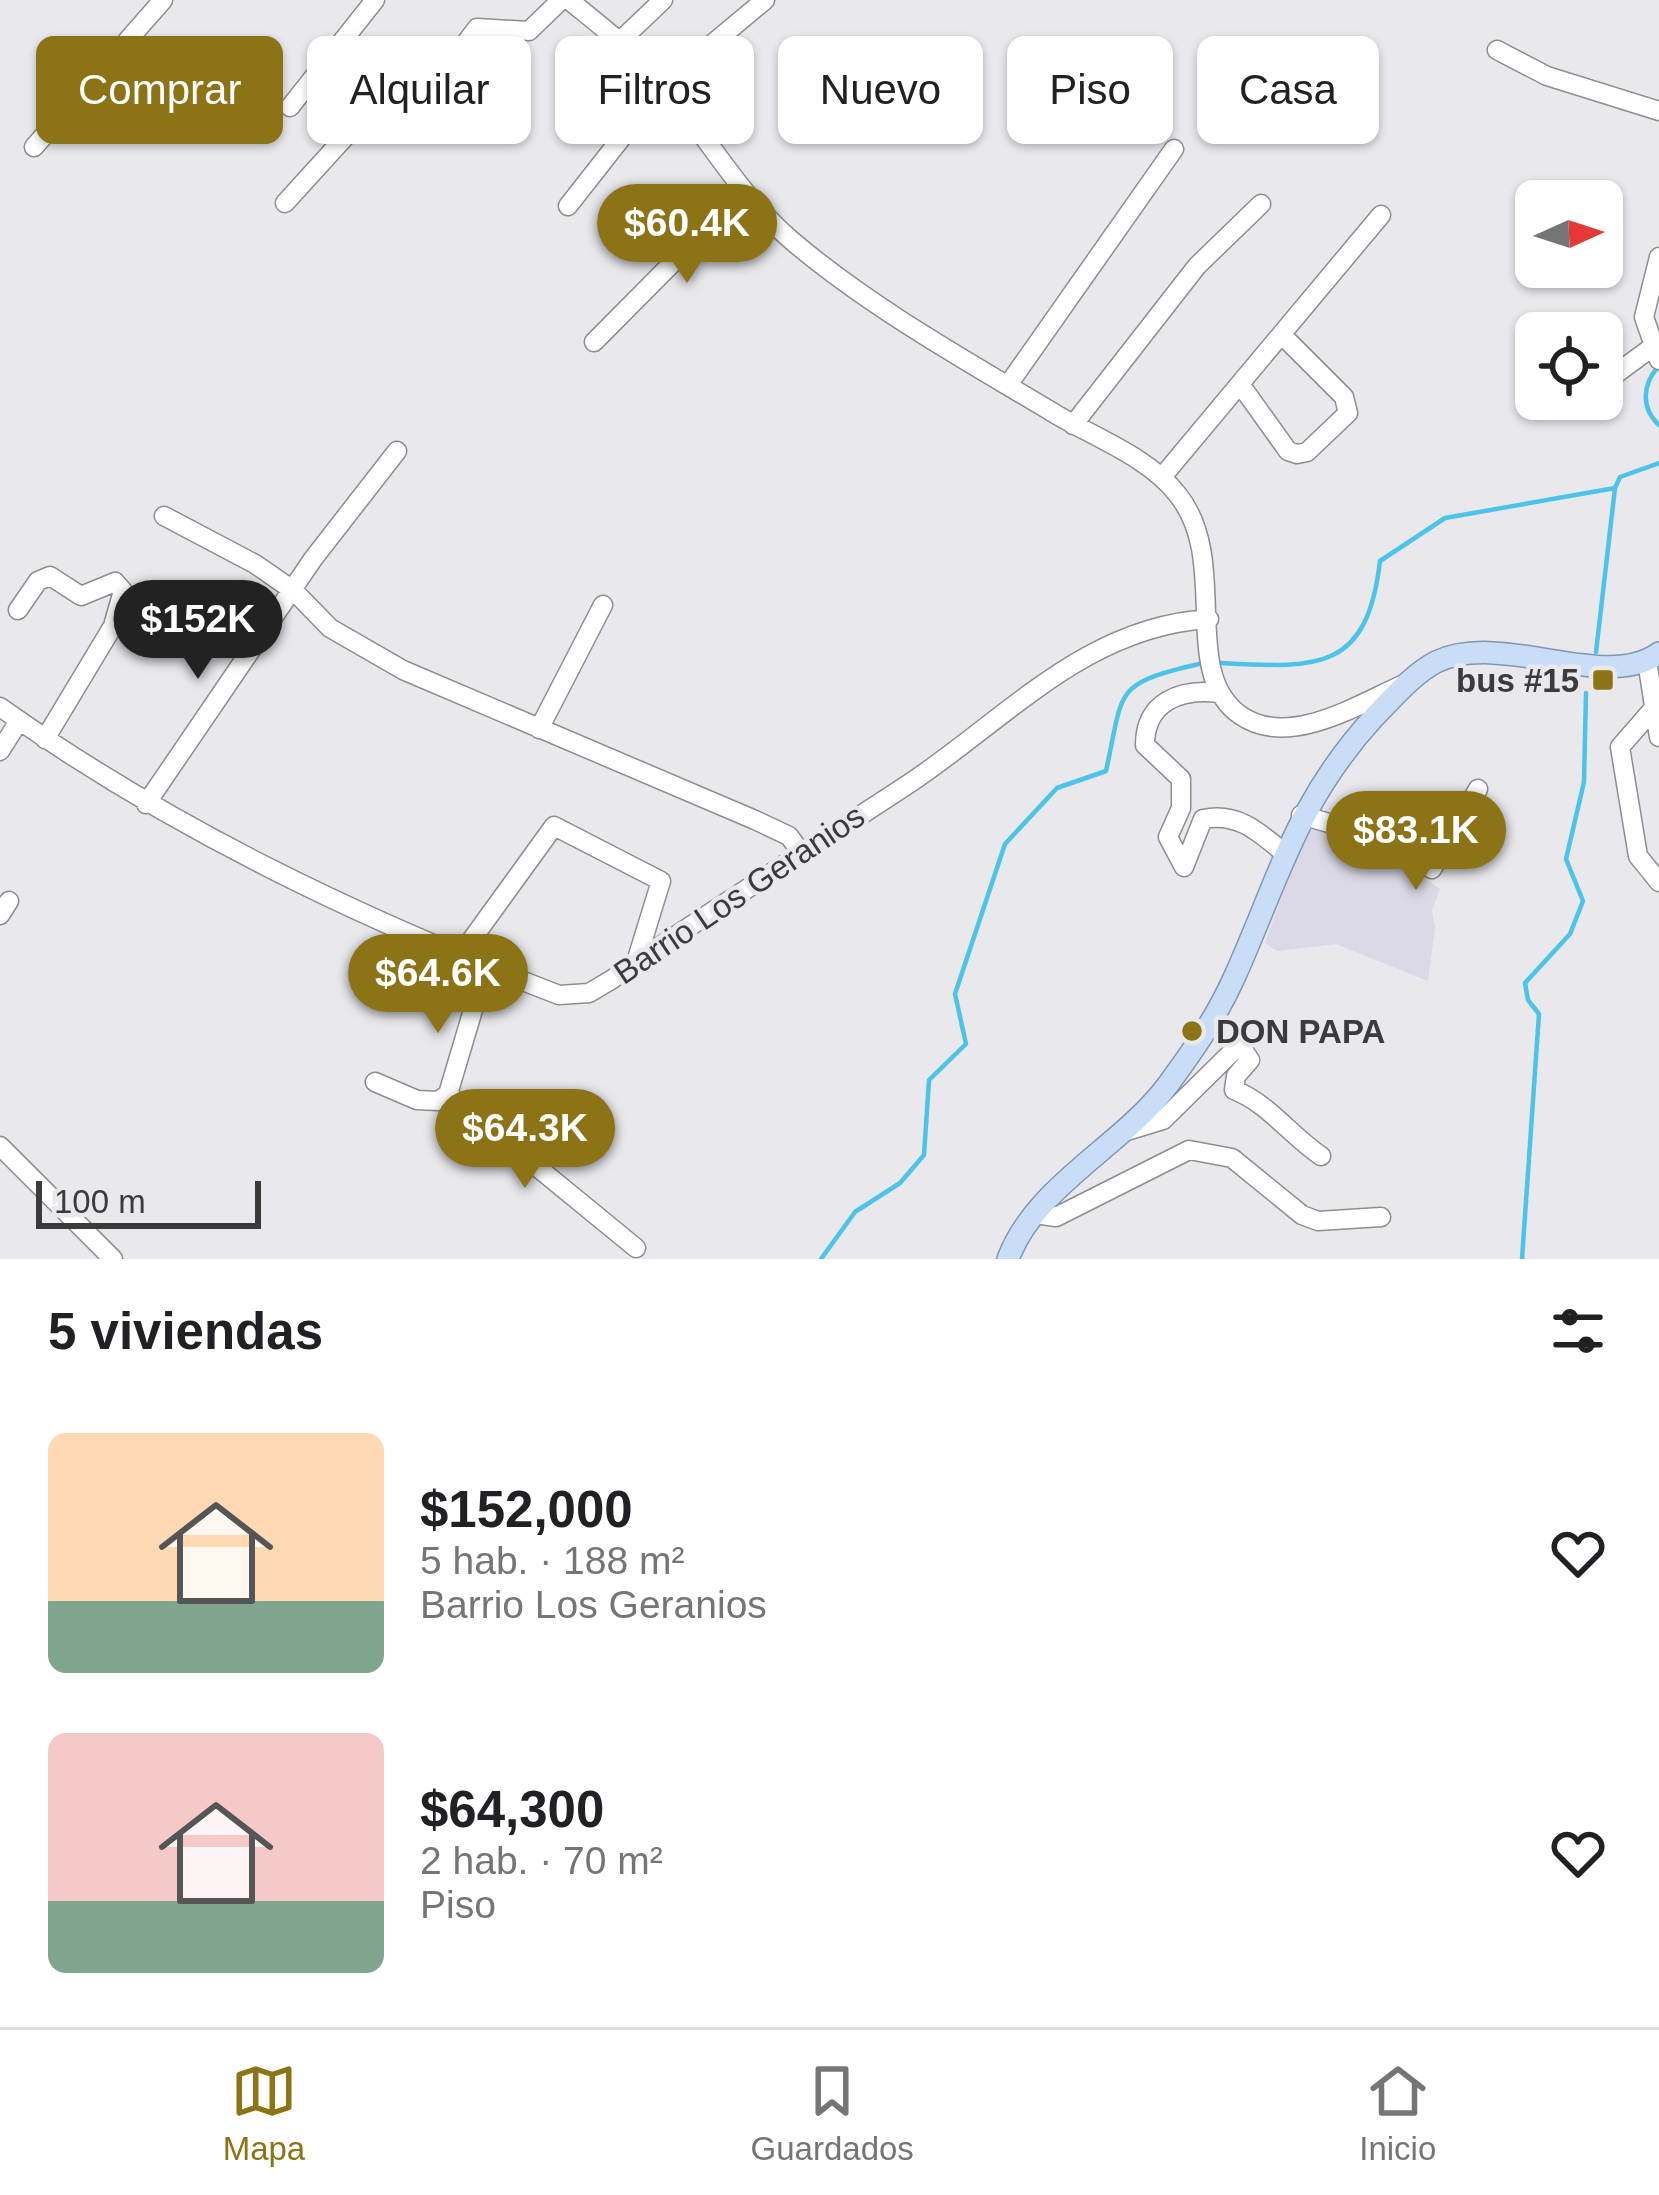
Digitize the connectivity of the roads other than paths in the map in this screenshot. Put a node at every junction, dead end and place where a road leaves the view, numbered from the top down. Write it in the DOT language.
graph roads {
  1 [pos="163,0"];
  2 [pos="375,0"];
  3 [pos="565,0"];
  4 [pos="663,0"];
  5 [pos="765,0"];
  6 [pos="349,36"];
  7 [pos="471,36"];
  8 [pos="611,36"];
  9 [pos="625,36"];
  10 [pos="722,36"];
  11 [pos="1497,50"];
  12 [pos="307,86"];
  13 [pos="290,106"];
  14 [pos="1659,111"];
  15 [pos="339,144"];
  16 [pos="617,144"];
  17 [pos="706,144"];
  18 [pos="34,147"];
  19 [pos="1174,149"];
  20 [pos="742,193"];
  21 [pos="285,203"];
  22 [pos="1261,204"];
  23 [pos="568,206"];
  24 [pos="1381,215"];
  25 [pos="1659,257"];
  26 [pos="1282,335"];
  27 [pos="594,342"];
  28 [pos="1654,354"];
  29 [pos="1623,371"];
  30 [pos="1240,384"];
  31 [pos="1008,386"];
  32 [pos="1073,424"];
  33 [pos="397,451"];
  34 [pos="1162,477"];
  35 [pos="164,516"];
  36 [pos="294,591"];
  37 [pos="603,604"];
  38 [pos="18,610"];
  39 [pos="1209,619"];
  40 [pos="1653,657"];
  41 [pos="1407,683"];
  42 [pos="1219,693"];
  43 [pos="0,707"];
  44 [pos="1654,708"];
  45 [pos="19,721"];
  46 [pos="538,729"];
  47 [pos="1659,737"];
  48 [pos="45,739"];
  49 [pos="0,751"];
  50 [pos="1478,789"];
  51 [pos="146,804"];
  52 [pos="1301,815"];
  53 [pos="800,850"];
  54 [pos="1284,853"];
  55 [pos="1659,882"];
  56 [pos="461,953"];
  57 [pos="636,962"];
  58 [pos="487,963"];
  59 [pos="375,1082"];
  60 [pos="448,1094"];
  61 [pos="1122,1132"];
  62 [pos="0,1146"];
  63 [pos="1321,1156"];
  64 [pos="1035,1214"];
  65 [pos="1381,1217"];
  66 [pos="636,1248"];
  67 [pos="1006,1254"];
  68 [pos="113,1259"];
  1 -- 18 [label="street"];
  2 -- 6 [label="street"];
  3 -- 7 [label="street"];
  3 -- 8 [label="street"];
  4 -- 9 [label="street"];
  5 -- 10 [label="street"];
  11 -- 14 [label="street"];
  12 -- 13 [label="street"];
  15 -- 21 [label="street"];
  16 -- 23 [label="street"];
  17 -- 20 [label="street"];
  19 -- 31 [label="street"];
  20 -- 27 [label="street"];
  20 -- 31 [label="street"];
  22 -- 32 [label="street"];
  24 -- 26 [label="street"];
  25 -- 28 [label="street"];
  26 -- 30 [label="street"];
  26 -- 30 [label="street"];
  28 -- 29 [label="street"];
  30 -- 34 [label="street"];
  31 -- 32 [label="street"];
  32 -- 34 [label="street"];
  33 -- 36 [label="street"];
  34 -- 39 [label="street"];
  35 -- 36 [label="street"];
  36 -- 46 [label="street"];
  36 -- 51 [label="street"];
  37 -- 46 [label="street"];
  38 -- 48 [label="street"];
  39 -- 42 [label="street"];
  39 -- 53 [label="street, Barrio Los Geranios"];
  40 -- 41 [label="main road"];
  40 -- 44 [label="street"];
  41 -- 42 [label="street"];
  41 -- 52 [label="main road"];
  42 -- 54 [label="street"];
  43 -- 45 [label="street, Barrio Los Geranios"];
  44 -- 47 [label="street"];
  44 -- 55 [label="street"];
  45 -- 48 [label="street, Barrio Los Geranios"];
  45 -- 49 [label="street"];
  46 -- 53 [label="street"];
  48 -- 51 [label="street, Barrio Los Geranios"];
  50 -- 52 [label="street"];
  51 -- 56 [label="street, Barrio Los Geranios"];
  52 -- 54 [label="main road"];
  53 -- 57 [label="street, Barrio Los Geranios"];
  54 -- 61 [label="main road"];
  56 -- 57 [label="street"];
  56 -- 58 [label="street, Barrio Los Geranios"];
  57 -- 58 [label="street, Barrio Los Geranios"];
  58 -- 60 [label="street"];
  59 -- 60 [label="street"];
  60 -- 66 [label="street"];
  61 -- 63 [label="street"];
  61 -- 64 [label="main road"];
  62 -- 68 [label="street"];
  64 -- 65 [label="street"];
  64 -- 67 [label="main road"];
}
